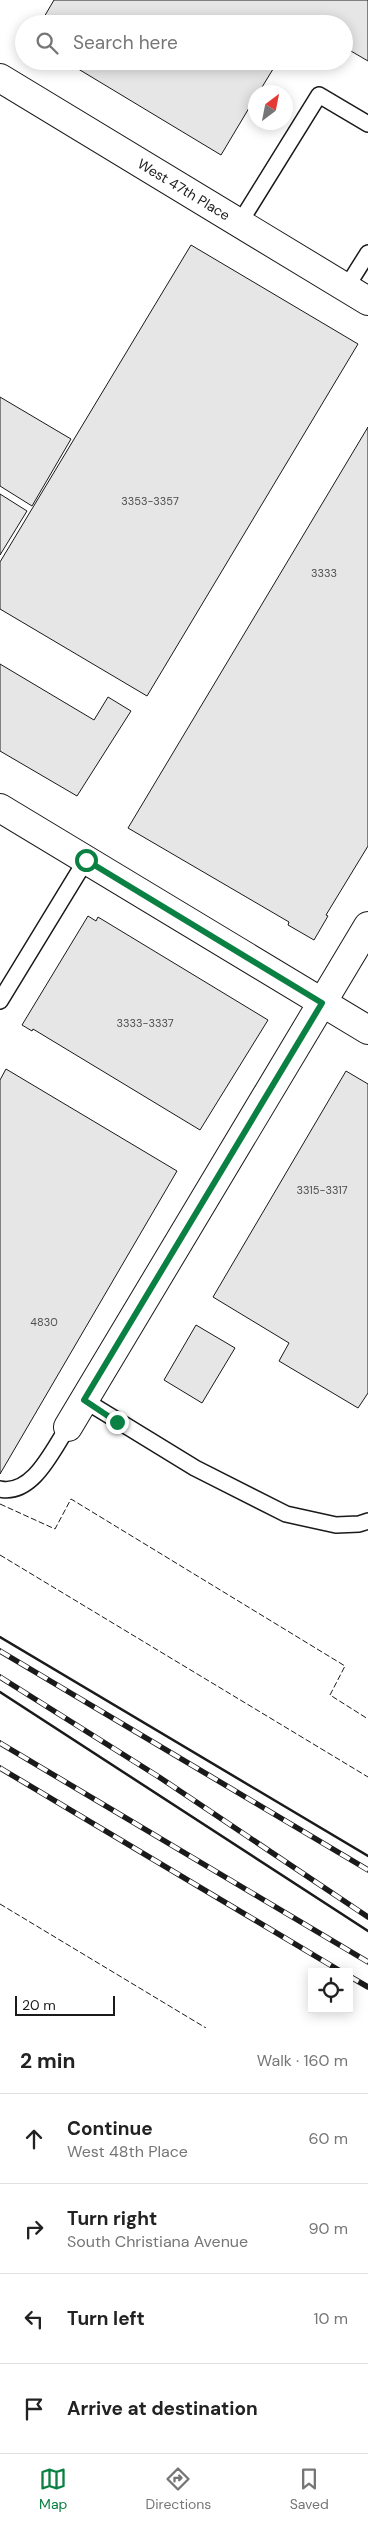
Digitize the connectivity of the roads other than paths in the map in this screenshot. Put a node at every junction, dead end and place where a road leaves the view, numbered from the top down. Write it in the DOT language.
graph roads {
  1 [pos="0,78"];
  2 [pos="368,124"];
  3 [pos="239,224"];
  4 [pos="368,253"];
  5 [pos="357,294"];
  6 [pos="0,808"];
  7 [pos="86,860"];
  8 [pos="368,926"];
  9 [pos="0,1001"];
  10 [pos="322,1003"];
  11 [pos="368,1030"];
  12 [pos="84,1400"];
  13 [pos="68,1426"];
  14 [pos="0,1489"];
  15 [pos="368,1521"];
  1 -- 3 [label="street, West 47th Place"];
  2 -- 3 [label="lane"];
  3 -- 5 [label="street, West 47th Place"];
  4 -- 5 [label="lane"];
  6 -- 7 [label="street"];
  7 -- 9 [label="lane"];
  7 -- 10 [label="street"];
  8 -- 10 [label="street"];
  10 -- 11 [label="street"];
  10 -- 12 [label="street"];
  12 -- 13 [label="street"];
  12 -- 15 [label="lane"];
  13 -- 14 [label="lane"];
}
